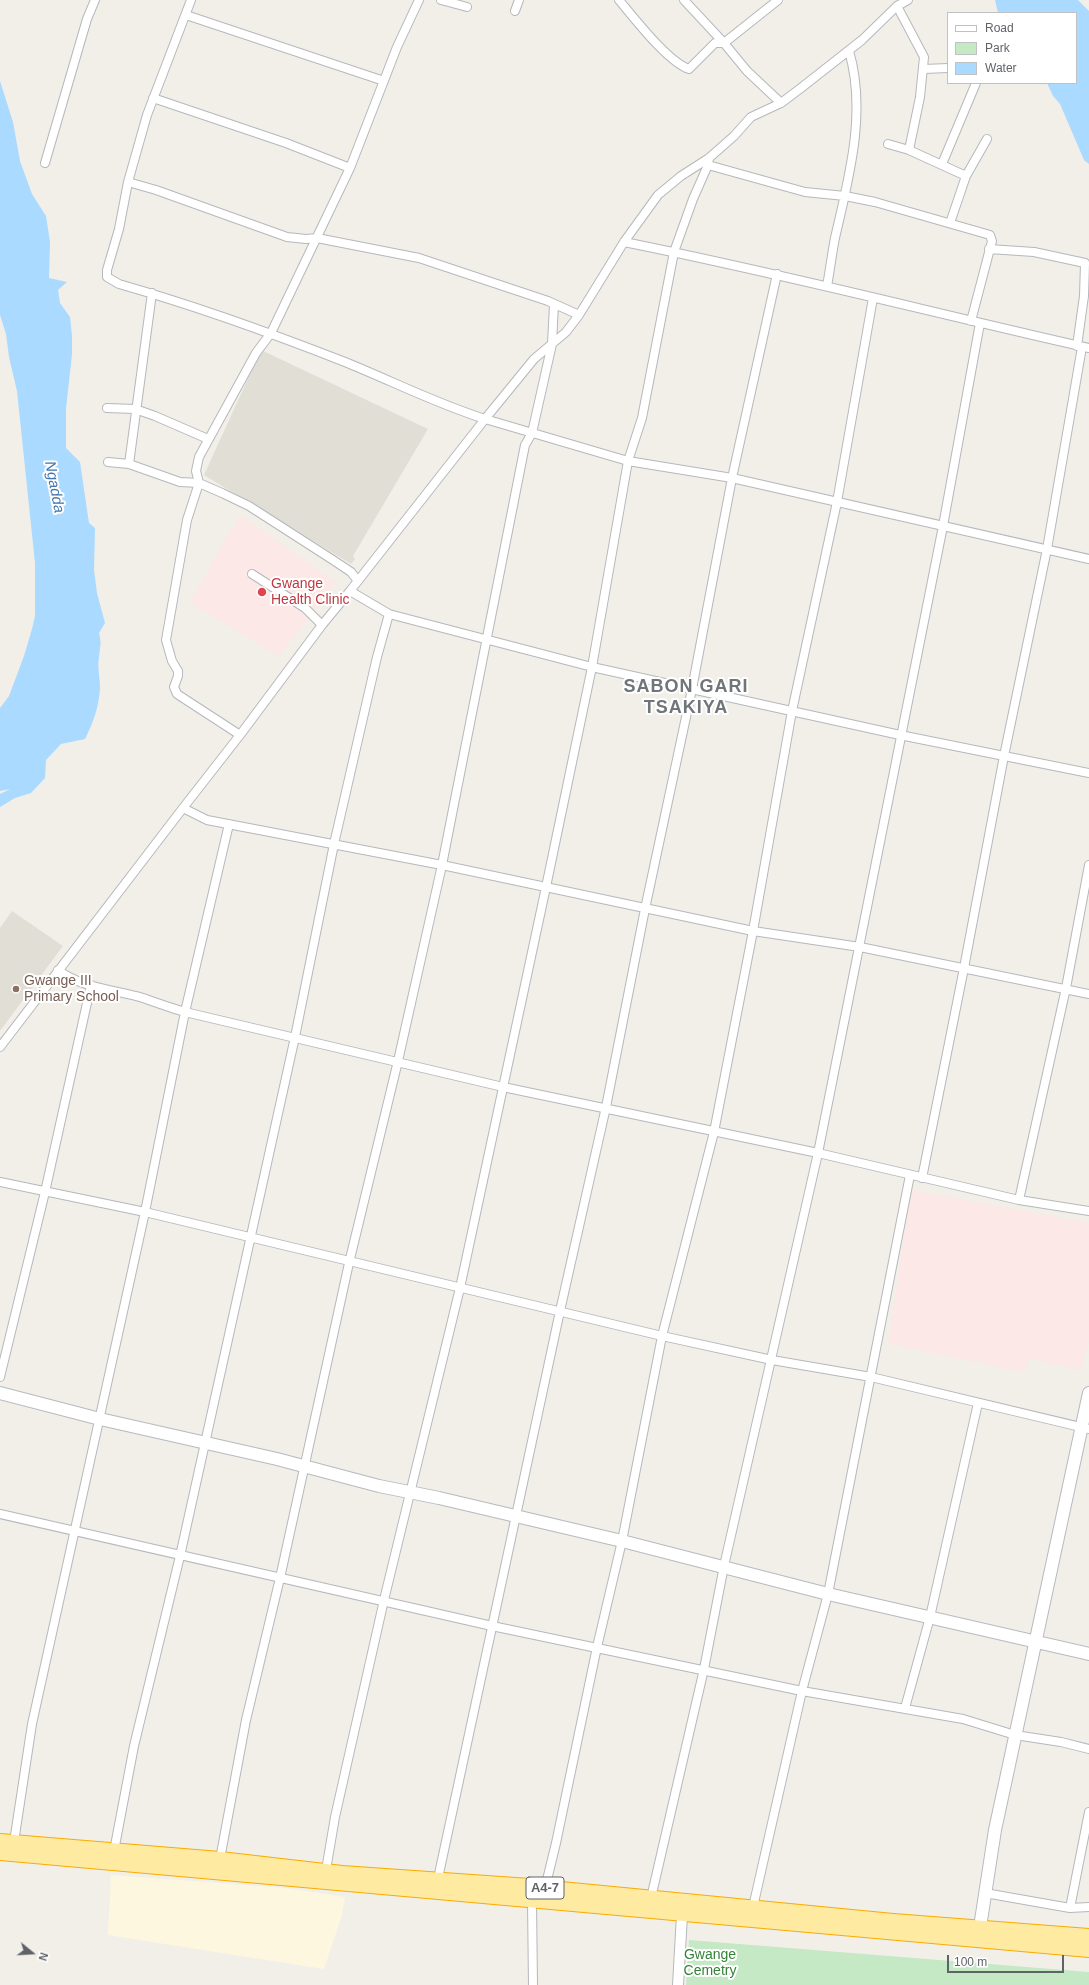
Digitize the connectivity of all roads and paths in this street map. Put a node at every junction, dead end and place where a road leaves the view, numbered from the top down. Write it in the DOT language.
graph roads {
  1 [pos="96,0"];
  2 [pos="191,0"];
  3 [pos="419,0"];
  4 [pos="441,0"];
  5 [pos="519,0"];
  6 [pos="619,0"];
  7 [pos="684,0"];
  8 [pos="778,0"];
  9 [pos="908,0"];
  10 [pos="467,6"];
  11 [pos="897,6"];
  12 [pos="515,11"];
  13 [pos="186,15"];
  14 [pos="724,42"];
  15 [pos="849,50"];
  16 [pos="947,68"];
  17 [pos="924,69"];
  18 [pos="384,81"];
  19 [pos="976,84"];
  20 [pos="153,98"];
  21 [pos="781,103"];
  22 [pos="987,140"];
  23 [pos="888,144"];
  24 [pos="909,150"];
  25 [pos="708,161"];
  26 [pos="45,163"];
  27 [pos="942,164"];
  28 [pos="350,168"];
  29 [pos="966,176"];
  30 [pos="128,182"];
  31 [pos="845,196"];
  32 [pos="950,222"];
  33 [pos="317,238"];
  34 [pos="624,242"];
  35 [pos="989,250"];
  36 [pos="674,252"];
  37 [pos="777,274"];
  38 [pos="827,286"];
  39 [pos="152,294"];
  40 [pos="873,298"];
  41 [pos="554,304"];
  42 [pos="579,315"];
  43 [pos="975,322"];
  44 [pos="271,333"];
  45 [pos="552,344"];
  46 [pos="1083,347"];
  47 [pos="107,408"];
  48 [pos="135,409"];
  49 [pos="485,419"];
  50 [pos="532,433"];
  51 [pos="208,439"];
  52 [pos="628,461"];
  53 [pos="108,462"];
  54 [pos="129,464"];
  55 [pos="732,478"];
  56 [pos="199,484"];
  57 [pos="837,502"];
  58 [pos="943,526"];
  59 [pos="1047,549"];
  60 [pos="1089,559"];
  61 [pos="252,574"];
  62 [pos="358,581"];
  63 [pos="350,591"];
  64 [pos="389,614"];
  65 [pos="322,625"];
  66 [pos="485,639"];
  67 [pos="592,667"];
  68 [pos="692,689"];
  69 [pos="792,711"];
  70 [pos="240,734"];
  71 [pos="900,735"];
  72 [pos="1004,756"];
  73 [pos="1089,774"];
  74 [pos="183,808"];
  75 [pos="229,824"];
  76 [pos="334,844"];
  77 [pos="442,865"];
  78 [pos="1089,865"];
  79 [pos="546,887"];
  80 [pos="645,909"];
  81 [pos="753,931"];
  82 [pos="860,947"];
  83 [pos="964,968"];
  84 [pos="58,970"];
  85 [pos="91,985"];
  86 [pos="1066,988"];
  87 [pos="1089,994"];
  88 [pos="184,1012"];
  89 [pos="295,1037"];
  90 [pos="0,1047"];
  91 [pos="398,1061"];
  92 [pos="503,1087"];
  93 [pos="606,1107"];
  94 [pos="714,1132"];
  95 [pos="818,1153"];
  96 [pos="910,1175"];
  97 [pos="922,1178"];
  98 [pos="0,1182"];
  99 [pos="45,1192"];
  100 [pos="1019,1200"];
  101 [pos="1089,1211"];
  102 [pos="145,1212"];
  103 [pos="249,1237"];
  104 [pos="349,1263"];
  105 [pos="460,1288"];
  106 [pos="560,1311"];
  107 [pos="662,1336"];
  108 [pos="772,1360"];
  109 [pos="0,1377"];
  110 [pos="871,1377"];
  111 [pos="0,1393"];
  112 [pos="1089,1393"];
  113 [pos="978,1402"];
  114 [pos="100,1419"];
  115 [pos="1085,1428"];
  116 [pos="206,1442"];
  117 [pos="305,1466"];
  118 [pos="411,1492"];
  119 [pos="0,1514"];
  120 [pos="516,1517"];
  121 [pos="75,1530"];
  122 [pos="622,1541"];
  123 [pos="180,1556"];
  124 [pos="724,1566"];
  125 [pos="280,1578"];
  126 [pos="828,1594"];
  127 [pos="384,1600"];
  128 [pos="930,1617"];
  129 [pos="492,1626"];
  130 [pos="1036,1641"];
  131 [pos="597,1647"];
  132 [pos="1089,1654"];
  133 [pos="704,1669"];
  134 [pos="802,1691"];
  135 [pos="905,1708"];
  136 [pos="1015,1735"];
  137 [pos="1089,1749"];
  138 [pos="1089,1812"];
  139 [pos="7,1842"];
  140 [pos="114,1851"];
  141 [pos="0,1853"];
  142 [pos="220,1859"];
  143 [pos="326,1870"];
  144 [pos="437,1884"];
  145 [pos="545,1888"];
  146 [pos="985,1893"];
  147 [pos="651,1898"];
  148 [pos="532,1901"];
  149 [pos="753,1907"];
  150 [pos="1089,1907"];
  151 [pos="1070,1908"];
  152 [pos="682,1915"];
  153 [pos="980,1933"];
  154 [pos="1089,1936"];
  155 [pos="1089,1950"];
  156 [pos="533,1985"];
  157 [pos="678,1985"];
  1 -- 26 [label="street"];
  2 -- 13 [label="street"];
  3 -- 18 [label="street"];
  4 -- 10 [label="street"];
  5 -- 12 [label="street"];
  6 -- 14 [label="street"];
  7 -- 14 [label="street"];
  8 -- 14 [label="street"];
  9 -- 11 [label="street"];
  11 -- 15 [label="street"];
  11 -- 17 [label="street"];
  13 -- 18 [label="street"];
  13 -- 20 [label="street"];
  14 -- 21 [label="street"];
  15 -- 21 [label="street"];
  15 -- 31 [label="street"];
  16 -- 17 [label="street"];
  17 -- 24 [label="street"];
  18 -- 28 [label="street"];
  19 -- 27 [label="street"];
  20 -- 28 [label="street"];
  20 -- 30 [label="street"];
  21 -- 25 [label="street"];
  22 -- 29 [label="street"];
  23 -- 24 [label="street"];
  24 -- 27 [label="street"];
  25 -- 31 [label="street"];
  25 -- 34 [label="street"];
  25 -- 36 [label="street"];
  27 -- 29 [label="street"];
  28 -- 33 [label="street"];
  29 -- 32 [label="street"];
  30 -- 33 [label="street"];
  30 -- 39 [label="street"];
  31 -- 32 [label="street"];
  31 -- 38 [label="street"];
  32 -- 35 [label="street"];
  33 -- 41 [label="street"];
  33 -- 44 [label="street"];
  34 -- 36 [label="street"];
  34 -- 42 [label="street"];
  35 -- 43 [label="street"];
  35 -- 46 [label="street"];
  36 -- 37 [label="street"];
  36 -- 52 [label="street"];
  37 -- 38 [label="street"];
  37 -- 55 [label="street"];
  38 -- 40 [label="street"];
  39 -- 44 [label="street"];
  39 -- 48 [label="street"];
  40 -- 43 [label="street"];
  40 -- 57 [label="street"];
  41 -- 42 [label="street"];
  41 -- 45 [label="street"];
  42 -- 45 [label="street"];
  43 -- 46 [label="street"];
  43 -- 58 [label="street"];
  44 -- 49 [label="street"];
  44 -- 51 [label="street"];
  45 -- 49 [label="street"];
  45 -- 50 [label="street"];
  46 -- 59 [label="street"];
  47 -- 48 [label="street"];
  48 -- 51 [label="street"];
  48 -- 54 [label="street"];
  49 -- 50 [label="street"];
  49 -- 62 [label="street"];
  50 -- 52 [label="street"];
  50 -- 66 [label="street"];
  51 -- 56 [label="street"];
  52 -- 55 [label="street"];
  52 -- 67 [label="street"];
  53 -- 54 [label="street"];
  54 -- 56 [label="street"];
  55 -- 57 [label="street"];
  55 -- 68 [label="street"];
  56 -- 62 [label="street"];
  56 -- 70 [label="street"];
  57 -- 58 [label="street"];
  57 -- 69 [label="street"];
  58 -- 59 [label="street"];
  58 -- 71 [label="street"];
  59 -- 60 [label="street"];
  59 -- 72 [label="street"];
  61 -- 65 [label="street"];
  62 -- 63 [label="street"];
  63 -- 64 [label="street"];
  63 -- 65 [label="street"];
  64 -- 66 [label="street"];
  64 -- 76 [label="street"];
  65 -- 70 [label="street"];
  66 -- 67 [label="street"];
  66 -- 77 [label="street"];
  67 -- 68 [label="street"];
  67 -- 79 [label="street"];
  68 -- 69 [label="street"];
  68 -- 80 [label="street"];
  69 -- 71 [label="street"];
  69 -- 81 [label="street"];
  70 -- 74 [label="street"];
  71 -- 72 [label="street"];
  71 -- 82 [label="street"];
  72 -- 73 [label="street"];
  72 -- 83 [label="street"];
  74 -- 75 [label="street"];
  74 -- 84 [label="street"];
  75 -- 76 [label="street"];
  75 -- 88 [label="street"];
  76 -- 77 [label="street"];
  76 -- 89 [label="street"];
  77 -- 79 [label="street"];
  77 -- 91 [label="street"];
  78 -- 86 [label="street"];
  79 -- 80 [label="street"];
  79 -- 92 [label="street"];
  80 -- 81 [label="street"];
  80 -- 93 [label="street"];
  81 -- 82 [label="street"];
  81 -- 94 [label="street"];
  82 -- 83 [label="street"];
  82 -- 95 [label="street"];
  83 -- 86 [label="street"];
  83 -- 97 [label="street"];
  84 -- 85 [label="street"];
  84 -- 90 [label="street"];
  85 -- 88 [label="street"];
  85 -- 99 [label="street"];
  86 -- 87 [label="street"];
  86 -- 100 [label="street"];
  88 -- 89 [label="street"];
  88 -- 102 [label="street"];
  89 -- 91 [label="street"];
  89 -- 103 [label="street"];
  91 -- 92 [label="street"];
  91 -- 104 [label="street"];
  92 -- 93 [label="street"];
  92 -- 105 [label="street"];
  93 -- 94 [label="street"];
  93 -- 106 [label="street"];
  94 -- 95 [label="street"];
  94 -- 107 [label="street"];
  95 -- 96 [label="street"];
  95 -- 108 [label="street"];
  96 -- 97 [label="street"];
  96 -- 110 [label="street"];
  97 -- 100 [label="street"];
  98 -- 99 [label="street"];
  99 -- 102 [label="street"];
  99 -- 109 [label="street"];
  100 -- 101 [label="street"];
  102 -- 103 [label="street"];
  102 -- 114 [label="street"];
  103 -- 104 [label="street"];
  103 -- 116 [label="street"];
  104 -- 105 [label="street"];
  104 -- 117 [label="street"];
  105 -- 106 [label="street"];
  105 -- 118 [label="street"];
  106 -- 107 [label="street"];
  106 -- 120 [label="street"];
  107 -- 108 [label="street"];
  107 -- 122 [label="street"];
  108 -- 110 [label="street"];
  108 -- 124 [label="street"];
  110 -- 113 [label="street"];
  110 -- 126 [label="street"];
  111 -- 114 [label="main road"];
  112 -- 115 [label="main road"];
  113 -- 115 [label="street"];
  113 -- 128 [label="street"];
  114 -- 116 [label="main road"];
  114 -- 121 [label="street"];
  115 -- 130 [label="main road"];
  116 -- 117 [label="main road"];
  116 -- 123 [label="street"];
  117 -- 118 [label="main road"];
  117 -- 125 [label="street"];
  118 -- 120 [label="main road"];
  118 -- 127 [label="street"];
  119 -- 121 [label="street"];
  120 -- 122 [label="main road"];
  120 -- 129 [label="street"];
  121 -- 123 [label="street"];
  121 -- 139 [label="street"];
  122 -- 124 [label="main road"];
  122 -- 131 [label="street"];
  123 -- 125 [label="street"];
  123 -- 140 [label="street"];
  124 -- 126 [label="main road"];
  124 -- 133 [label="street"];
  125 -- 127 [label="street"];
  125 -- 142 [label="street"];
  126 -- 128 [label="main road"];
  126 -- 134 [label="street"];
  127 -- 129 [label="street"];
  127 -- 143 [label="street"];
  128 -- 130 [label="main road"];
  128 -- 135 [label="street"];
  129 -- 131 [label="street"];
  129 -- 144 [label="street"];
  130 -- 132 [label="main road"];
  130 -- 136 [label="main road"];
  131 -- 133 [label="street"];
  131 -- 145 [label="street"];
  133 -- 134 [label="street"];
  133 -- 147 [label="street"];
  134 -- 135 [label="street"];
  134 -- 149 [label="street"];
  135 -- 136 [label="street"];
  136 -- 137 [label="street"];
  136 -- 146 [label="main road"];
  138 -- 151 [label="street"];
  139 -- 140 [label="highway, A4-7"];
  140 -- 142 [label="highway, A4-7"];
  141 -- 144 [label="highway, A4-7"];
  142 -- 143 [label="highway, A4-7"];
  143 -- 144 [label="highway, A4-7"];
  144 -- 145 [label="highway, A4-7"];
  144 -- 148 [label="highway, A4-7"];
  145 -- 147 [label="highway, A4-7"];
  146 -- 151 [label="street"];
  146 -- 153 [label="main road"];
  147 -- 149 [label="highway, A4-7"];
  148 -- 152 [label="highway, A4-7"];
  148 -- 156 [label="street"];
  149 -- 153 [label="highway, A4-7"];
  150 -- 151 [label="street"];
  152 -- 153 [label="highway, A4-7"];
  152 -- 157 [label="street"];
  153 -- 154 [label="highway, A4-7"];
  153 -- 155 [label="highway, A4-7"];
}
